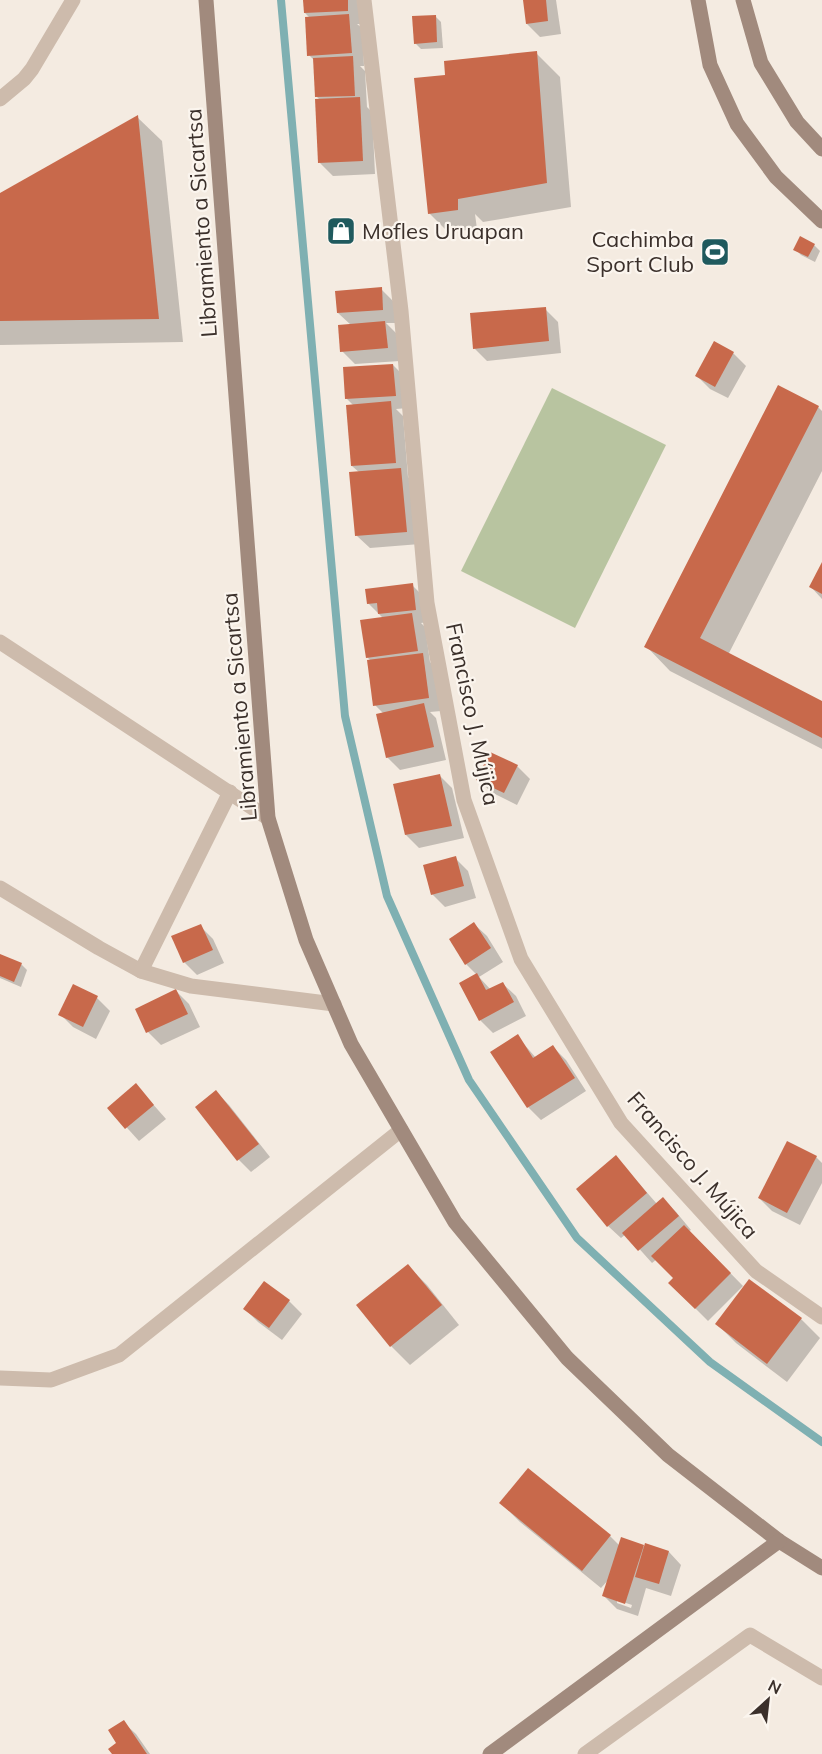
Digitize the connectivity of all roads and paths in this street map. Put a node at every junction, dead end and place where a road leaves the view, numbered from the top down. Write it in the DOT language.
graph roads {
  1 [pos="73,0"];
  2 [pos="206,0"];
  3 [pos="364,0"];
  4 [pos="698,0"];
  5 [pos="743,0"];
  6 [pos="0,99"];
  7 [pos="822,149"];
  8 [pos="822,221"];
  9 [pos="0,642"];
  10 [pos="230,792"];
  11 [pos="268,818"];
  12 [pos="0,888"];
  13 [pos="141,971"];
  14 [pos="334,1004"];
  15 [pos="401,1130"];
  16 [pos="822,1317"];
  17 [pos="0,1378"];
  18 [pos="779,1541"];
  19 [pos="822,1568"];
  20 [pos="822,1678"];
  21 [pos="490,1754"];
  22 [pos="585,1754"];
  1 -- 6 [label="street"];
  2 -- 11 [label="main road, Libramiento a Sicartsa"];
  3 -- 16 [label="street, Francisco J. Mújica"];
  4 -- 8 [label="main road"];
  5 -- 7 [label="main road"];
  9 -- 10 [label="street"];
  10 -- 11 [label="street"];
  10 -- 13 [label="street"];
  11 -- 14 [label="main road, Libramiento a Sicartsa"];
  12 -- 13 [label="street"];
  13 -- 14 [label="street"];
  14 -- 15 [label="main road, Libramiento a Sicartsa"];
  15 -- 17 [label="street"];
  15 -- 18 [label="main road, Libramiento a Sicartsa"];
  18 -- 19 [label="main road, Libramiento a Sicartsa"];
  18 -- 21 [label="main road"];
  20 -- 22 [label="street"];
}
